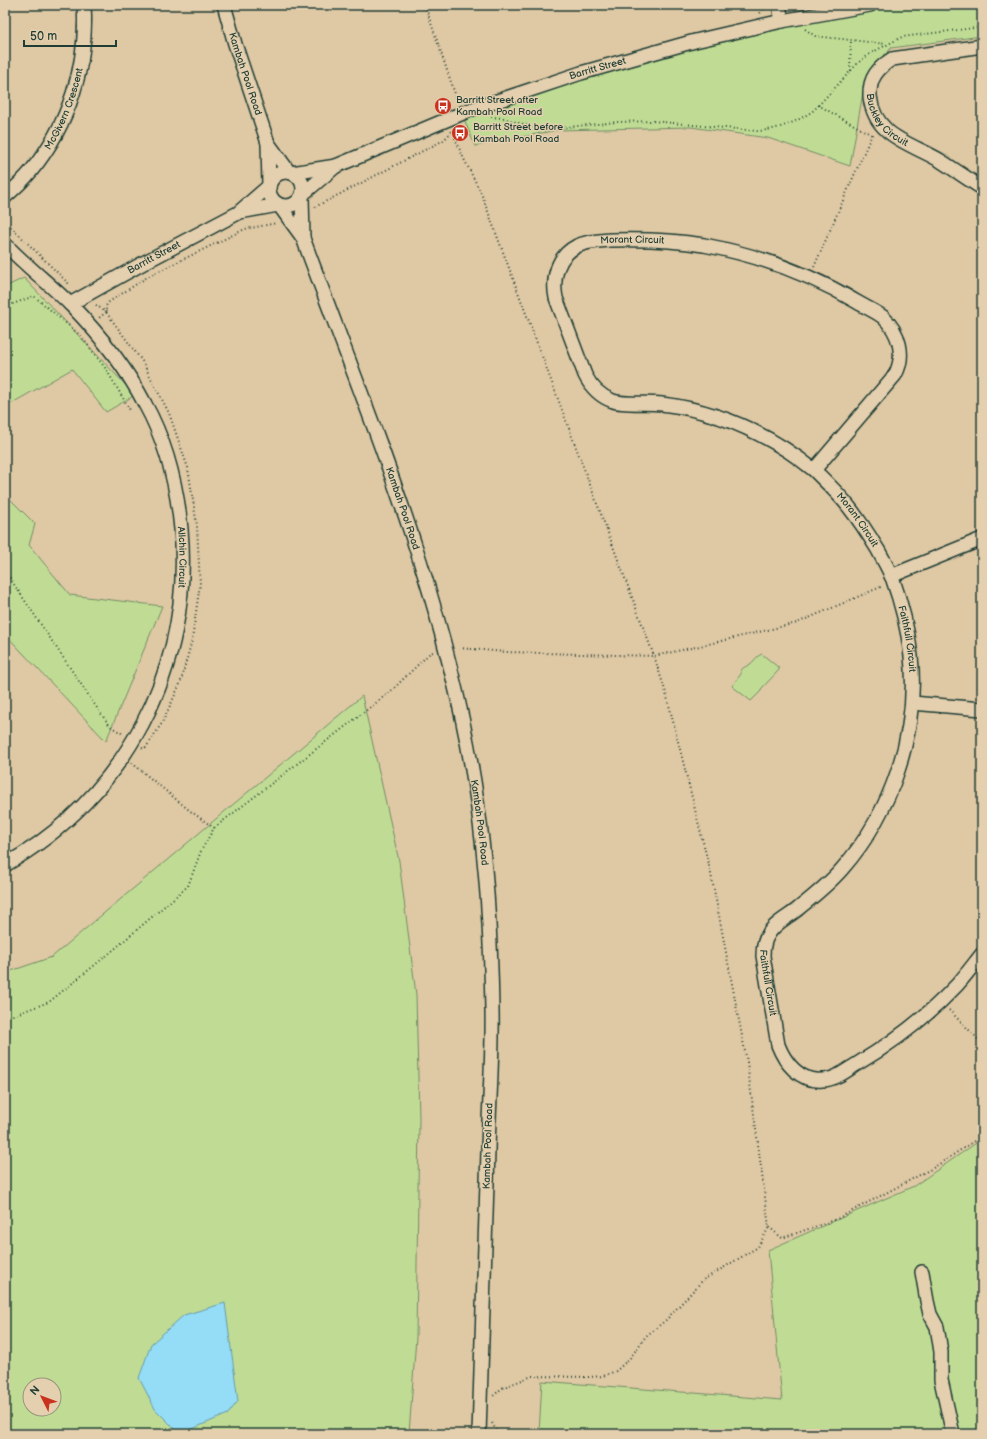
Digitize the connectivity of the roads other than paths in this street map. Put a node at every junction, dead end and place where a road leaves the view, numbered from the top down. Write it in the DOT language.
graph roads {
  1 [pos="84,5"];
  2 [pos="224,5"];
  3 [pos="779,5"];
  4 [pos="870,5"];
  5 [pos="782,22"];
  6 [pos="982,46"];
  7 [pos="268,143"];
  8 [pos="336,166"];
  9 [pos="291,172"];
  10 [pos="269,185"];
  11 [pos="982,188"];
  12 [pos="302,195"];
  13 [pos="5,197"];
  14 [pos="279,205"];
  15 [pos="238,213"];
  16 [pos="303,238"];
  17 [pos="5,244"];
  18 [pos="70,304"];
  19 [pos="814,470"];
  20 [pos="982,539"];
  21 [pos="891,576"];
  22 [pos="912,703"];
  23 [pos="982,709"];
  24 [pos="5,864"];
  25 [pos="982,954"];
  26 [pos="922,1272"];
  27 [pos="479,1434"];
  28 [pos="953,1434"];
  1 -- 13 [label="street, McGivern Crescent"];
  2 -- 7 [label="street, Kambah Pool Road"];
  3 -- 5 [label="street"];
  4 -- 5 [label="street, Barritt Street"];
  5 -- 8 [label="street, Barritt Street"];
  6 -- 11 [label="street, Buckley Circuit"];
  7 -- 9 [label="street, Kambah Pool Road"];
  7 -- 10 [label="street, Kambah Pool Road"];
  8 -- 9 [label="street, Barritt Street"];
  8 -- 12 [label="street, Barritt Street"];
  9 -- 10 [label="street"];
  9 -- 12 [label="street"];
  10 -- 14 [label="street"];
  10 -- 15 [label="street, Barritt Street"];
  12 -- 14 [label="street"];
  12 -- 16 [label="street, Kambah Pool Road"];
  14 -- 15 [label="street, Barritt Street"];
  14 -- 16 [label="street, Kambah Pool Road"];
  15 -- 18 [label="street, Barritt Street"];
  16 -- 27 [label="street, Kambah Pool Road"];
  17 -- 18 [label="street, Allchin Circuit"];
  18 -- 24 [label="street, Allchin Circuit"];
  19 -- 19 [label="street, Morant Circuit"];
  19 -- 21 [label="street, Morant Circuit"];
  20 -- 21 [label="street"];
  21 -- 22 [label="street, Faithfull Circuit"];
  22 -- 23 [label="street"];
  22 -- 25 [label="street, Faithfull Circuit"];
  26 -- 28 [label="street"];
}
